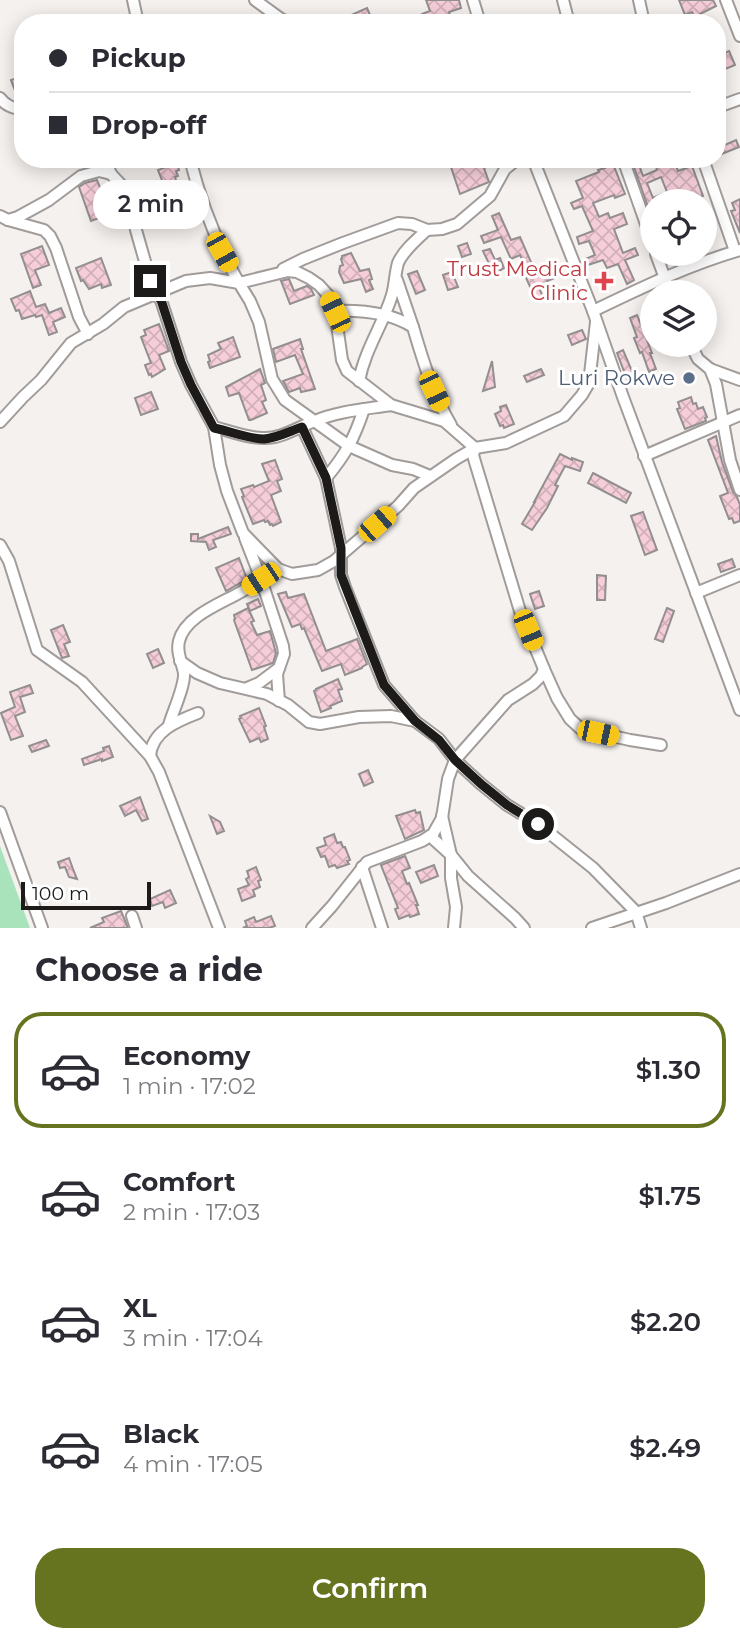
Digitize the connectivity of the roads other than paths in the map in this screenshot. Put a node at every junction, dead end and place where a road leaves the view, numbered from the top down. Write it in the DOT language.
graph roads {
  1 [pos="254,0"];
  2 [pos="726,0"];
  3 [pos="274,14"];
  4 [pos="740,36"];
  5 [pos="0,98"];
  6 [pos="14,108"];
  7 [pos="109,168"];
  8 [pos="193,168"];
  9 [pos="506,168"];
  10 [pos="536,168"];
  11 [pos="626,168"];
  12 [pos="706,168"];
  13 [pos="111,174"];
  14 [pos="640,207"];
  15 [pos="4,218"];
  16 [pos="427,230"];
  17 [pos="738,250"];
  18 [pos="660,266"];
  19 [pos="276,273"];
  20 [pos="664,277"];
  21 [pos="396,278"];
  22 [pos="665,280"];
  23 [pos="239,282"];
  24 [pos="154,293"];
  25 [pos="335,312"];
  26 [pos="384,315"];
  27 [pos="594,316"];
  28 [pos="413,327"];
  29 [pos="88,334"];
  30 [pos="697,357"];
  31 [pos="710,369"];
  32 [pos="740,380"];
  33 [pos="359,381"];
  34 [pos="391,405"];
  35 [pos="364,409"];
  36 [pos="740,415"];
  37 [pos="315,421"];
  38 [pos="0,422"];
  39 [pos="723,422"];
  40 [pos="302,427"];
  41 [pos="214,428"];
  42 [pos="453,428"];
  43 [pos="349,446"];
  44 [pos="475,448"];
  45 [pos="644,456"];
  46 [pos="430,476"];
  47 [pos="326,478"];
  48 [pos="740,490"];
  49 [pos="243,533"];
  50 [pos="0,545"];
  51 [pos="341,554"];
  52 [pos="278,569"];
  53 [pos="740,575"];
  54 [pos="261,579"];
  55 [pos="696,593"];
  56 [pos="180,661"];
  57 [pos="279,668"];
  58 [pos="544,668"];
  59 [pos="247,688"];
  60 [pos="279,701"];
  61 [pos="740,710"];
  62 [pos="198,713"];
  63 [pos="415,721"];
  64 [pos="169,725"];
  65 [pos="661,746"];
  66 [pos="150,756"];
  67 [pos="455,760"];
  68 [pos="0,812"];
  69 [pos="442,816"];
  70 [pos="430,836"];
  71 [pos="451,855"];
  72 [pos="362,867"];
  73 [pos="740,874"];
  74 [pos="636,912"];
  75 [pos="132,916"];
  76 [pos="42,928"];
  77 [pos="136,928"];
  78 [pos="219,928"];
  79 [pos="312,928"];
  80 [pos="382,928"];
  81 [pos="454,928"];
  82 [pos="524,928"];
  83 [pos="592,928"];
  84 [pos="641,928"];
  1 -- 3 [label="street"];
  2 -- 4 [label="street"];
  5 -- 6 [label="street"];
  7 -- 13 [label="street"];
  8 -- 23 [label="street"];
  9 -- 16 [label="street"];
  10 -- 27 [label="street"];
  11 -- 14 [label="street"];
  12 -- 17 [label="street"];
  13 -- 15 [label="street"];
  13 -- 24 [label="street"];
  15 -- 29 [label="street"];
  16 -- 19 [label="street"];
  16 -- 21 [label="street"];
  17 -- 20 [label="street"];
  18 -- 20 [label="street"];
  19 -- 23 [label="street"];
  19 -- 25 [label="street"];
  20 -- 22 [label="street"];
  20 -- 27 [label="street"];
  21 -- 26 [label="street"];
  21 -- 28 [label="street"];
  23 -- 24 [label="street"];
  23 -- 37 [label="street"];
  24 -- 29 [label="street"];
  24 -- 41 [label="street"];
  25 -- 26 [label="street"];
  25 -- 33 [label="street"];
  26 -- 28 [label="street"];
  26 -- 33 [label="street"];
  27 -- 44 [label="street"];
  27 -- 45 [label="street"];
  28 -- 42 [label="street"];
  29 -- 38 [label="street"];
  30 -- 31 [label="street"];
  31 -- 32 [label="street"];
  31 -- 39 [label="street"];
  33 -- 34 [label="street"];
  34 -- 35 [label="street"];
  34 -- 42 [label="street"];
  35 -- 37 [label="street"];
  35 -- 43 [label="street"];
  36 -- 39 [label="street"];
  37 -- 40 [label="street"];
  37 -- 43 [label="street"];
  39 -- 45 [label="street"];
  39 -- 48 [label="street"];
  40 -- 41 [label="street"];
  40 -- 47 [label="street"];
  41 -- 49 [label="street"];
  42 -- 44 [label="street"];
  43 -- 46 [label="street"];
  43 -- 47 [label="street"];
  44 -- 46 [label="street"];
  44 -- 58 [label="street"];
  45 -- 55 [label="street"];
  46 -- 51 [label="street"];
  47 -- 51 [label="street"];
  49 -- 52 [label="street"];
  49 -- 54 [label="street"];
  50 -- 66 [label="street"];
  51 -- 52 [label="street"];
  51 -- 63 [label="street"];
  52 -- 54 [label="street"];
  53 -- 55 [label="street"];
  54 -- 56 [label="street"];
  54 -- 57 [label="street"];
  55 -- 61 [label="street"];
  56 -- 59 [label="street"];
  56 -- 64 [label="street"];
  57 -- 59 [label="street"];
  57 -- 60 [label="street"];
  58 -- 65 [label="street"];
  58 -- 67 [label="street"];
  59 -- 60 [label="street"];
  60 -- 63 [label="street"];
  62 -- 66 [label="street"];
  63 -- 67 [label="street"];
  66 -- 78 [label="street"];
  67 -- 69 [label="street"];
  67 -- 74 [label="street"];
  68 -- 76 [label="street"];
  69 -- 70 [label="street"];
  69 -- 71 [label="street"];
  70 -- 71 [label="street"];
  70 -- 72 [label="street"];
  71 -- 81 [label="street"];
  71 -- 82 [label="street"];
  72 -- 79 [label="street"];
  72 -- 80 [label="street"];
  73 -- 74 [label="street"];
  74 -- 83 [label="street"];
  74 -- 84 [label="street"];
  75 -- 77 [label="street"];
}
